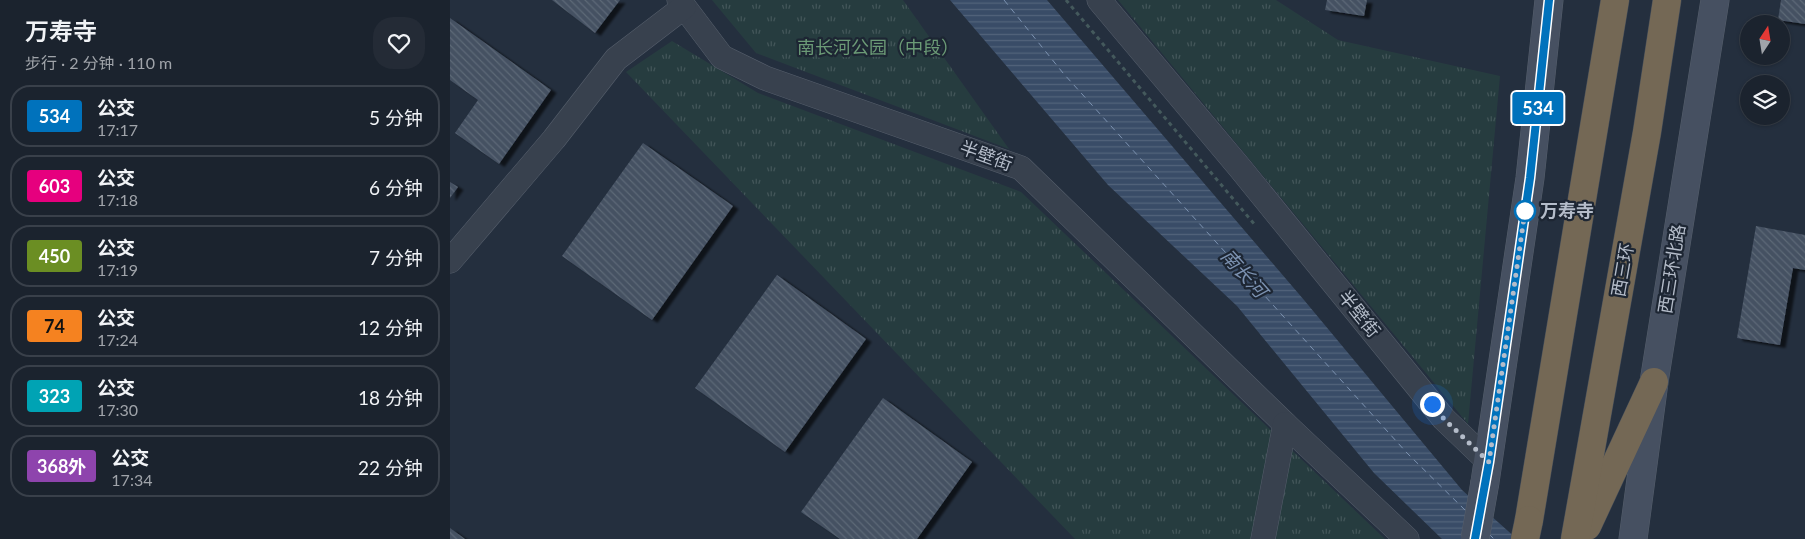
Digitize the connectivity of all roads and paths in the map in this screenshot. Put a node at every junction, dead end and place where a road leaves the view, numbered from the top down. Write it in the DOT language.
graph roads {
  1 [pos="1099,0"];
  2 [pos="1549,0"];
  3 [pos="1615,0"];
  4 [pos="1667,0"];
  5 [pos="1715,0"];
  6 [pos="682,4"];
  7 [pos="450,261"];
  8 [pos="1654,382"];
  9 [pos="1285,424"];
  10 [pos="1487,472"];
  11 [pos="1527,530"];
  12 [pos="1263,539"];
  13 [pos="1407,539"];
  14 [pos="1475,539"];
  15 [pos="1575,539"];
  16 [pos="1581,539"];
  17 [pos="1633,539"];
  1 -- 10 [label="street, 半壁街"];
  2 -- 10 [label="street"];
  3 -- 11 [label="highway"];
  4 -- 15 [label="highway, 西三环"];
  5 -- 8 [label="street, 西三环北路"];
  6 -- 7 [label="street"];
  6 -- 9 [label="street, 半壁街"];
  8 -- 16 [label="highway"];
  8 -- 17 [label="street, 西三环北路"];
  9 -- 12 [label="street"];
  9 -- 13 [label="street, 半壁街"];
  10 -- 14 [label="street, bridge"];
}
